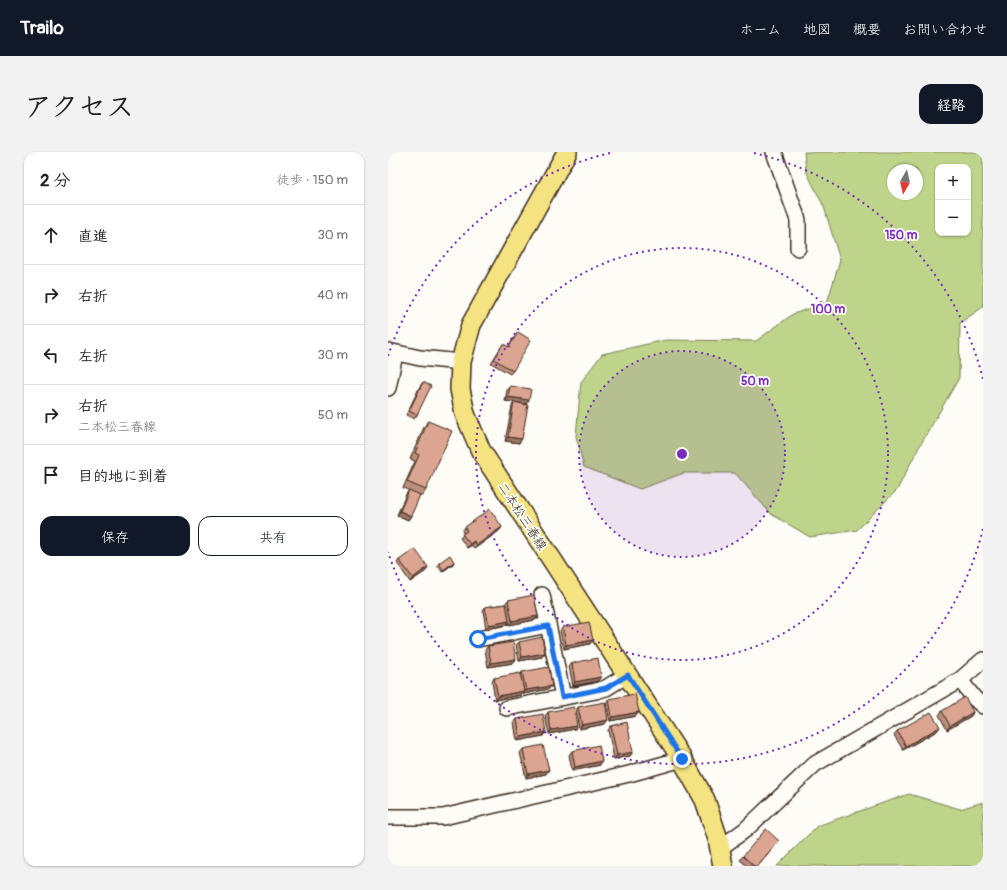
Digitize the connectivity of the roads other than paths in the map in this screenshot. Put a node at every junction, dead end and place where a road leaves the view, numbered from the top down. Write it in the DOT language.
graph roads {
  1 [pos="567,152"];
  2 [pos="774,152"];
  3 [pos="798,248"];
  4 [pos="391,352"];
  5 [pos="461,362"];
  6 [pos="388,388"];
  7 [pos="542,595"];
  8 [pos="548,626"];
  9 [pos="478,639"];
  10 [pos="983,660"];
  11 [pos="628,675"];
  12 [pos="960,680"];
  13 [pos="562,697"];
  14 [pos="983,706"];
  15 [pos="507,708"];
  16 [pos="682,759"];
  17 [pos="388,817"];
  18 [pos="721,857"];
  1 -- 5 [label="main road, 二本松三春線"];
  2 -- 3 [label="street"];
  4 -- 5 [label="street"];
  4 -- 6 [label="street"];
  5 -- 11 [label="main road, 二本松三春線"];
  7 -- 8 [label="street"];
  8 -- 9 [label="street"];
  8 -- 13 [label="street"];
  10 -- 12 [label="street"];
  11 -- 13 [label="street"];
  11 -- 16 [label="main road, 二本松三春線"];
  12 -- 14 [label="street"];
  12 -- 18 [label="street"];
  13 -- 15 [label="street"];
  16 -- 17 [label="street"];
  16 -- 18 [label="main road, 二本松三春線"];
}
